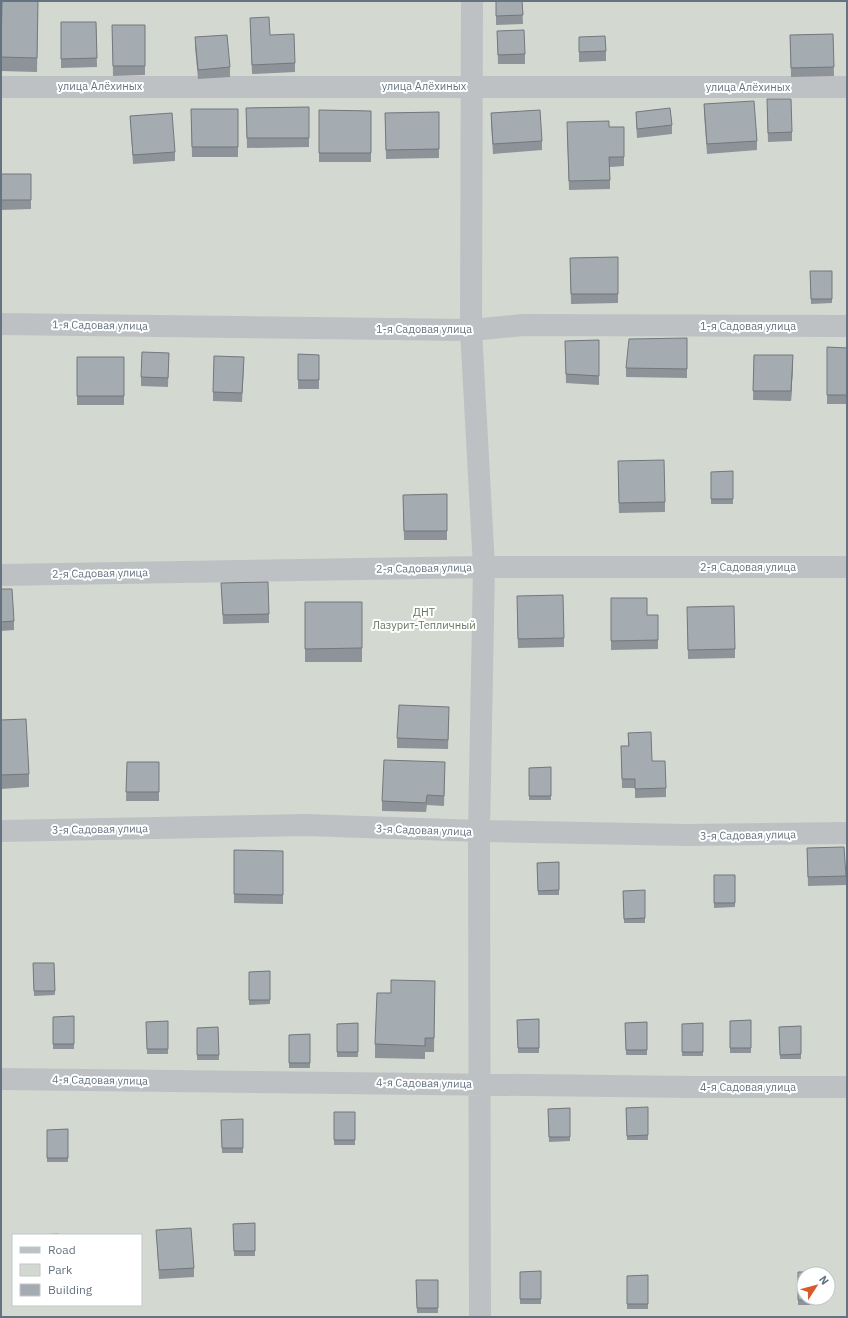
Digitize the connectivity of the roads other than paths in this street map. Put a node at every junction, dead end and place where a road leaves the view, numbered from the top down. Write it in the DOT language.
graph roads {
  1 [pos="472,1"];
  2 [pos="1,86"];
  3 [pos="473,86"];
  4 [pos="847,87"];
  5 [pos="1,324"];
  6 [pos="847,326"];
  7 [pos="471,330"];
  8 [pos="484,567"];
  9 [pos="847,567"];
  10 [pos="1,575"];
  11 [pos="1,831"];
  12 [pos="479,832"];
  13 [pos="847,833"];
  14 [pos="1,1079"];
  15 [pos="479,1084"];
  16 [pos="847,1087"];
  17 [pos="480,1317"];
  1 -- 3 [label="street"];
  2 -- 3 [label="street, улица Алёхиных"];
  3 -- 4 [label="street, улица Алёхиных"];
  3 -- 7 [label="street"];
  5 -- 7 [label="street, 1-я Садовая улица"];
  6 -- 7 [label="street, 1-я Садовая улица"];
  7 -- 8 [label="street"];
  8 -- 9 [label="street, 2-я Садовая улица"];
  8 -- 10 [label="street, 2-я Садовая улица"];
  8 -- 12 [label="street"];
  11 -- 12 [label="street, 3-я Садовая улица"];
  12 -- 13 [label="street, 3-я Садовая улица"];
  12 -- 15 [label="street"];
  14 -- 15 [label="street, 4-я Садовая улица"];
  15 -- 16 [label="street, 4-я Садовая улица"];
  15 -- 17 [label="street"];
}
